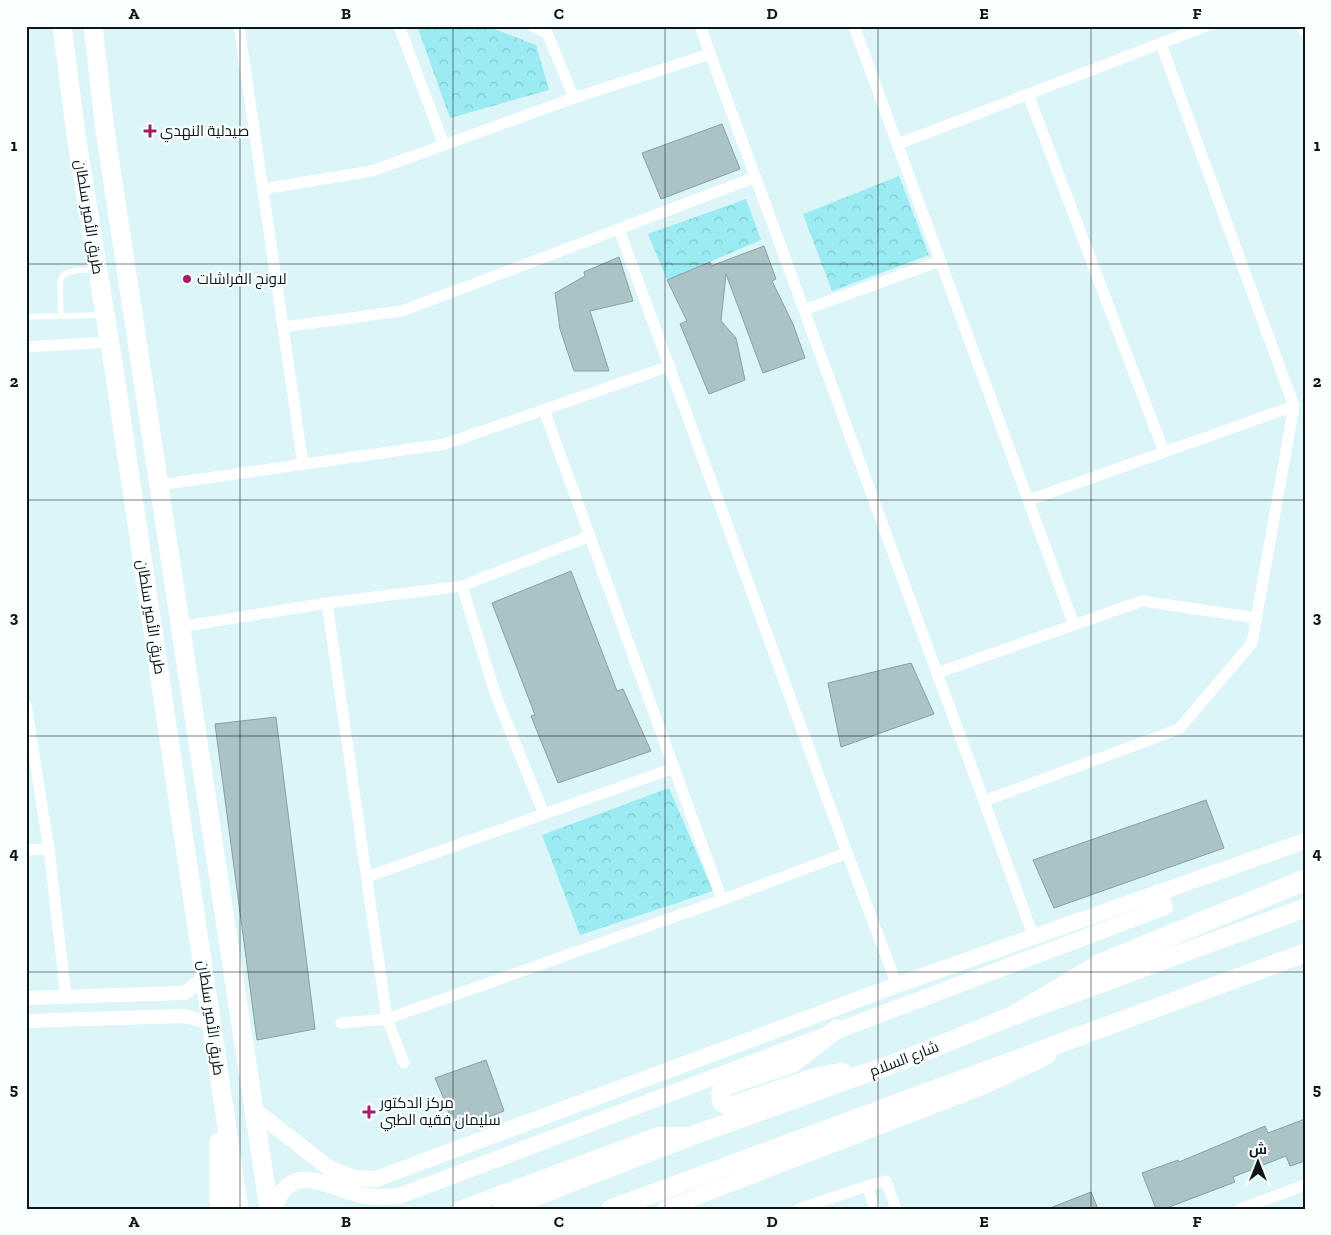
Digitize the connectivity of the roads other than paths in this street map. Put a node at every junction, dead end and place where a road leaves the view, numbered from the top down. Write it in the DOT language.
graph roads {
  1 [pos="62,26"];
  2 [pos="92,26"];
  3 [pos="239,26"];
  4 [pos="399,26"];
  5 [pos="532,26"];
  6 [pos="700,26"];
  7 [pos="854,26"];
  8 [pos="1206,26"];
  9 [pos="1161,44"];
  10 [pos="710,54"];
  11 [pos="1028,94"];
  12 [pos="574,98"];
  13 [pos="105,130"];
  14 [pos="76,135"];
  15 [pos="898,144"];
  16 [pos="444,145"];
  17 [pos="756,177"];
  18 [pos="263,189"];
  19 [pos="619,229"];
  20 [pos="940,261"];
  21 [pos="98,270"];
  22 [pos="804,310"];
  23 [pos="105,315"];
  24 [pos="61,316"];
  25 [pos="26,317"];
  26 [pos="283,328"];
  27 [pos="109,342"];
  28 [pos="26,347"];
  29 [pos="670,366"];
  30 [pos="1294,406"];
  31 [pos="544,410"];
  32 [pos="1164,452"];
  33 [pos="303,464"];
  34 [pos="159,485"];
  35 [pos="1028,500"];
  36 [pos="590,536"];
  37 [pos="462,586"];
  38 [pos="326,603"];
  39 [pos="1257,618"];
  40 [pos="1074,625"];
  41 [pos="180,627"];
  42 [pos="937,674"];
  43 [pos="26,705"];
  44 [pos="674,768"];
  45 [pos="984,801"];
  46 [pos="544,814"];
  47 [pos="1305,841"];
  48 [pos="49,849"];
  49 [pos="26,850"];
  50 [pos="846,853"];
  51 [pos="366,877"];
  52 [pos="1305,880"];
  53 [pos="1158,892"];
  54 [pos="722,900"];
  55 [pos="1305,908"];
  56 [pos="1033,935"];
  57 [pos="1305,953"];
  58 [pos="206,978"];
  59 [pos="897,985"];
  60 [pos="66,997"];
  61 [pos="26,998"];
  62 [pos="1017,1014"];
  63 [pos="388,1019"];
  64 [pos="26,1021"];
  65 [pos="212,1023"];
  66 [pos="341,1023"];
  67 [pos="1105,1028"];
  68 [pos="837,1029"];
  69 [pos="217,1056"];
  70 [pos="906,1059"];
  71 [pos="404,1063"];
  72 [pos="253,1109"];
  73 [pos="694,1135"];
  74 [pos="1305,1185"];
  75 [pos="867,1186"];
  76 [pos="219,1209"];
  77 [pos="239,1209"];
  78 [pos="269,1209"];
  79 [pos="274,1209"];
  80 [pos="460,1209"];
  81 [pos="504,1209"];
  82 [pos="611,1209"];
  83 [pos="665,1209"];
  84 [pos="799,1209"];
  85 [pos="875,1209"];
  86 [pos="896,1209"];
  87 [pos="1240,1209"];
  1 -- 14 [label="main road, طريق الأمير سلطان"];
  2 -- 13 [label="main road, طريق الأمير سلطان"];
  3 -- 18 [label="street"];
  4 -- 16 [label="street"];
  5 -- 12 [label="street"];
  6 -- 10 [label="street"];
  7 -- 15 [label="street"];
  8 -- 9 [label="street"];
  9 -- 11 [label="street"];
  9 -- 30 [label="street"];
  10 -- 12 [label="street"];
  10 -- 17 [label="street"];
  11 -- 15 [label="street"];
  11 -- 32 [label="street"];
  12 -- 16 [label="street"];
  13 -- 14 [label="main road"];
  13 -- 34 [label="main road, طريق الأمير سلطان"];
  14 -- 21 [label="main road, طريق الأمير سلطان"];
  15 -- 20 [label="street"];
  16 -- 18 [label="street"];
  17 -- 19 [label="street"];
  17 -- 22 [label="street"];
  18 -- 26 [label="street"];
  19 -- 26 [label="street"];
  19 -- 29 [label="street"];
  20 -- 22 [label="street"];
  20 -- 35 [label="street"];
  21 -- 23 [label="main road, طريق الأمير سلطان"];
  21 -- 24 [label="lane"];
  22 -- 42 [label="street"];
  23 -- 24 [label="lane"];
  23 -- 27 [label="main road, طريق الأمير سلطان"];
  24 -- 25 [label="lane"];
  26 -- 33 [label="street"];
  27 -- 28 [label="street"];
  27 -- 58 [label="main road, طريق الأمير سلطان"];
  29 -- 31 [label="street"];
  29 -- 50 [label="street"];
  30 -- 32 [label="street"];
  30 -- 39 [label="street"];
  31 -- 33 [label="street"];
  31 -- 36 [label="street"];
  32 -- 35 [label="street"];
  33 -- 34 [label="street"];
  34 -- 41 [label="main road, طريق الأمير سلطان"];
  35 -- 40 [label="street"];
  36 -- 37 [label="street"];
  36 -- 44 [label="street"];
  37 -- 38 [label="street"];
  37 -- 46 [label="street"];
  38 -- 41 [label="street"];
  38 -- 51 [label="street"];
  39 -- 40 [label="street"];
  39 -- 45 [label="street"];
  40 -- 42 [label="street"];
  41 -- 72 [label="main road, طريق الأمير سلطان"];
  42 -- 45 [label="street"];
  43 -- 48 [label="street"];
  44 -- 46 [label="street"];
  44 -- 54 [label="street"];
  45 -- 56 [label="street"];
  46 -- 51 [label="street"];
  47 -- 53 [label="main road"];
  48 -- 49 [label="street"];
  48 -- 60 [label="street"];
  50 -- 54 [label="street"];
  50 -- 59 [label="street"];
  51 -- 63 [label="street"];
  52 -- 62 [label="highway"];
  53 -- 56 [label="main road"];
  53 -- 68 [label="main road"];
  54 -- 63 [label="street"];
  55 -- 62 [label="main road, شارع السلام"];
  56 -- 59 [label="main road"];
  57 -- 67 [label="main road"];
  58 -- 60 [label="street"];
  58 -- 65 [label="main road, طريق الأمير سلطان"];
  59 -- 72 [label="main road"];
  60 -- 61 [label="street"];
  62 -- 70 [label="main road, شارع السلام"];
  63 -- 66 [label="street"];
  63 -- 71 [label="street"];
  64 -- 65 [label="street"];
  65 -- 69 [label="main road, طريق الأمير سلطان"];
  67 -- 82 [label="main road"];
  67 -- 83 [label="main road"];
  68 -- 70 [label="main road"];
  68 -- 79 [label="main road"];
  69 -- 76 [label="main road"];
  69 -- 77 [label="main road, طريق الأمير سلطان"];
  70 -- 73 [label="main road, شارع السلام"];
  72 -- 78 [label="main road, طريق الأمير سلطان"];
  73 -- 80 [label="main road"];
  73 -- 81 [label="main road, شارع السلام"];
  74 -- 87 [label="street"];
  75 -- 84 [label="street"];
  75 -- 85 [label="street"];
  75 -- 86 [label="street"];
}
